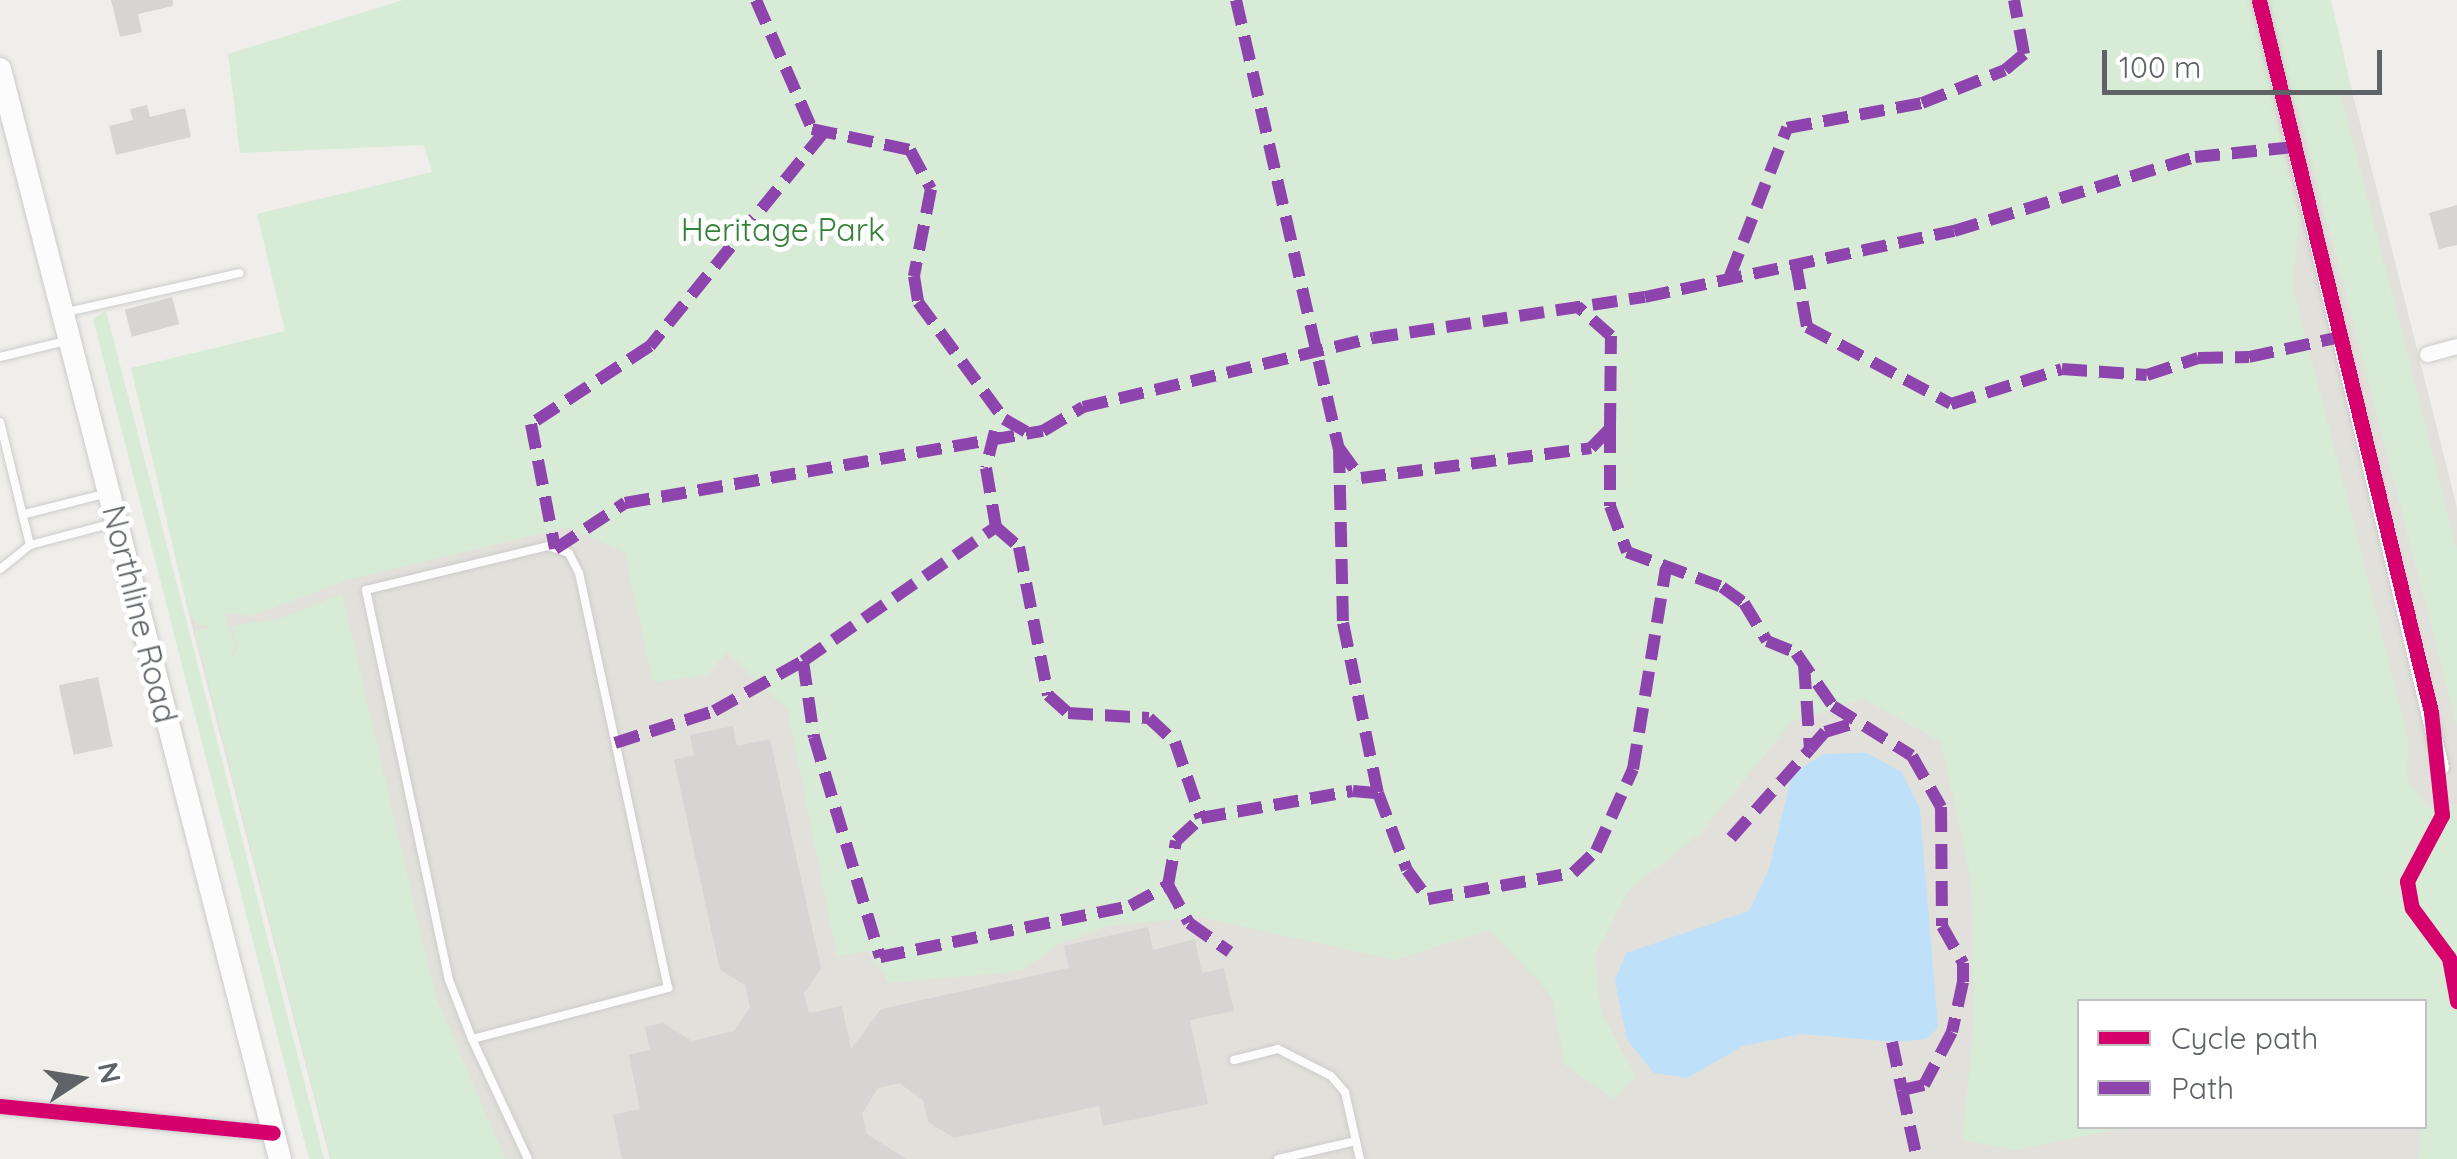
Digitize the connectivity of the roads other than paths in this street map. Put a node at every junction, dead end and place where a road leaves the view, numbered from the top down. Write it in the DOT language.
graph roads {
  1 [pos="2259,0"];
  2 [pos="0,69"];
  3 [pos="6,121"];
  4 [pos="240,273"];
  5 [pos="62,313"];
  6 [pos="70,340"];
  7 [pos="2457,346"];
  8 [pos="2427,354"];
  9 [pos="0,357"];
  10 [pos="0,422"];
  11 [pos="109,492"];
  12 [pos="25,514"];
  13 [pos="116,522"];
  14 [pos="30,545"];
  15 [pos="0,569"];
  16 [pos="2441,767"];
  17 [pos="472,1038"];
  18 [pos="1234,1060"];
  19 [pos="0,1106"];
  20 [pos="273,1133"];
  21 [pos="1356,1141"];
  22 [pos="280,1159"];
  23 [pos="528,1159"];
  24 [pos="1278,1159"];
  25 [pos="1360,1159"];
  1 -- 16 [label="street"];
  2 -- 3 [label="main road, Northline Road"];
  3 -- 5 [label="main road, Northline Road"];
  4 -- 5 [label="lane"];
  5 -- 6 [label="main road, Northline Road"];
  6 -- 9 [label="lane"];
  6 -- 11 [label="main road, Northline Road"];
  7 -- 8 [label="street"];
  10 -- 12 [label="lane"];
  11 -- 12 [label="lane"];
  11 -- 13 [label="main road, Northline Road"];
  12 -- 14 [label="lane"];
  13 -- 14 [label="lane"];
  13 -- 20 [label="main road, Northline Road"];
  14 -- 15 [label="lane"];
  17 -- 17 [label="lane"];
  17 -- 23 [label="lane"];
  18 -- 21 [label="lane"];
  19 -- 20 [label="street"];
  20 -- 22 [label="main road, Northline Road"];
  21 -- 24 [label="lane"];
  21 -- 25 [label="lane"];
}
